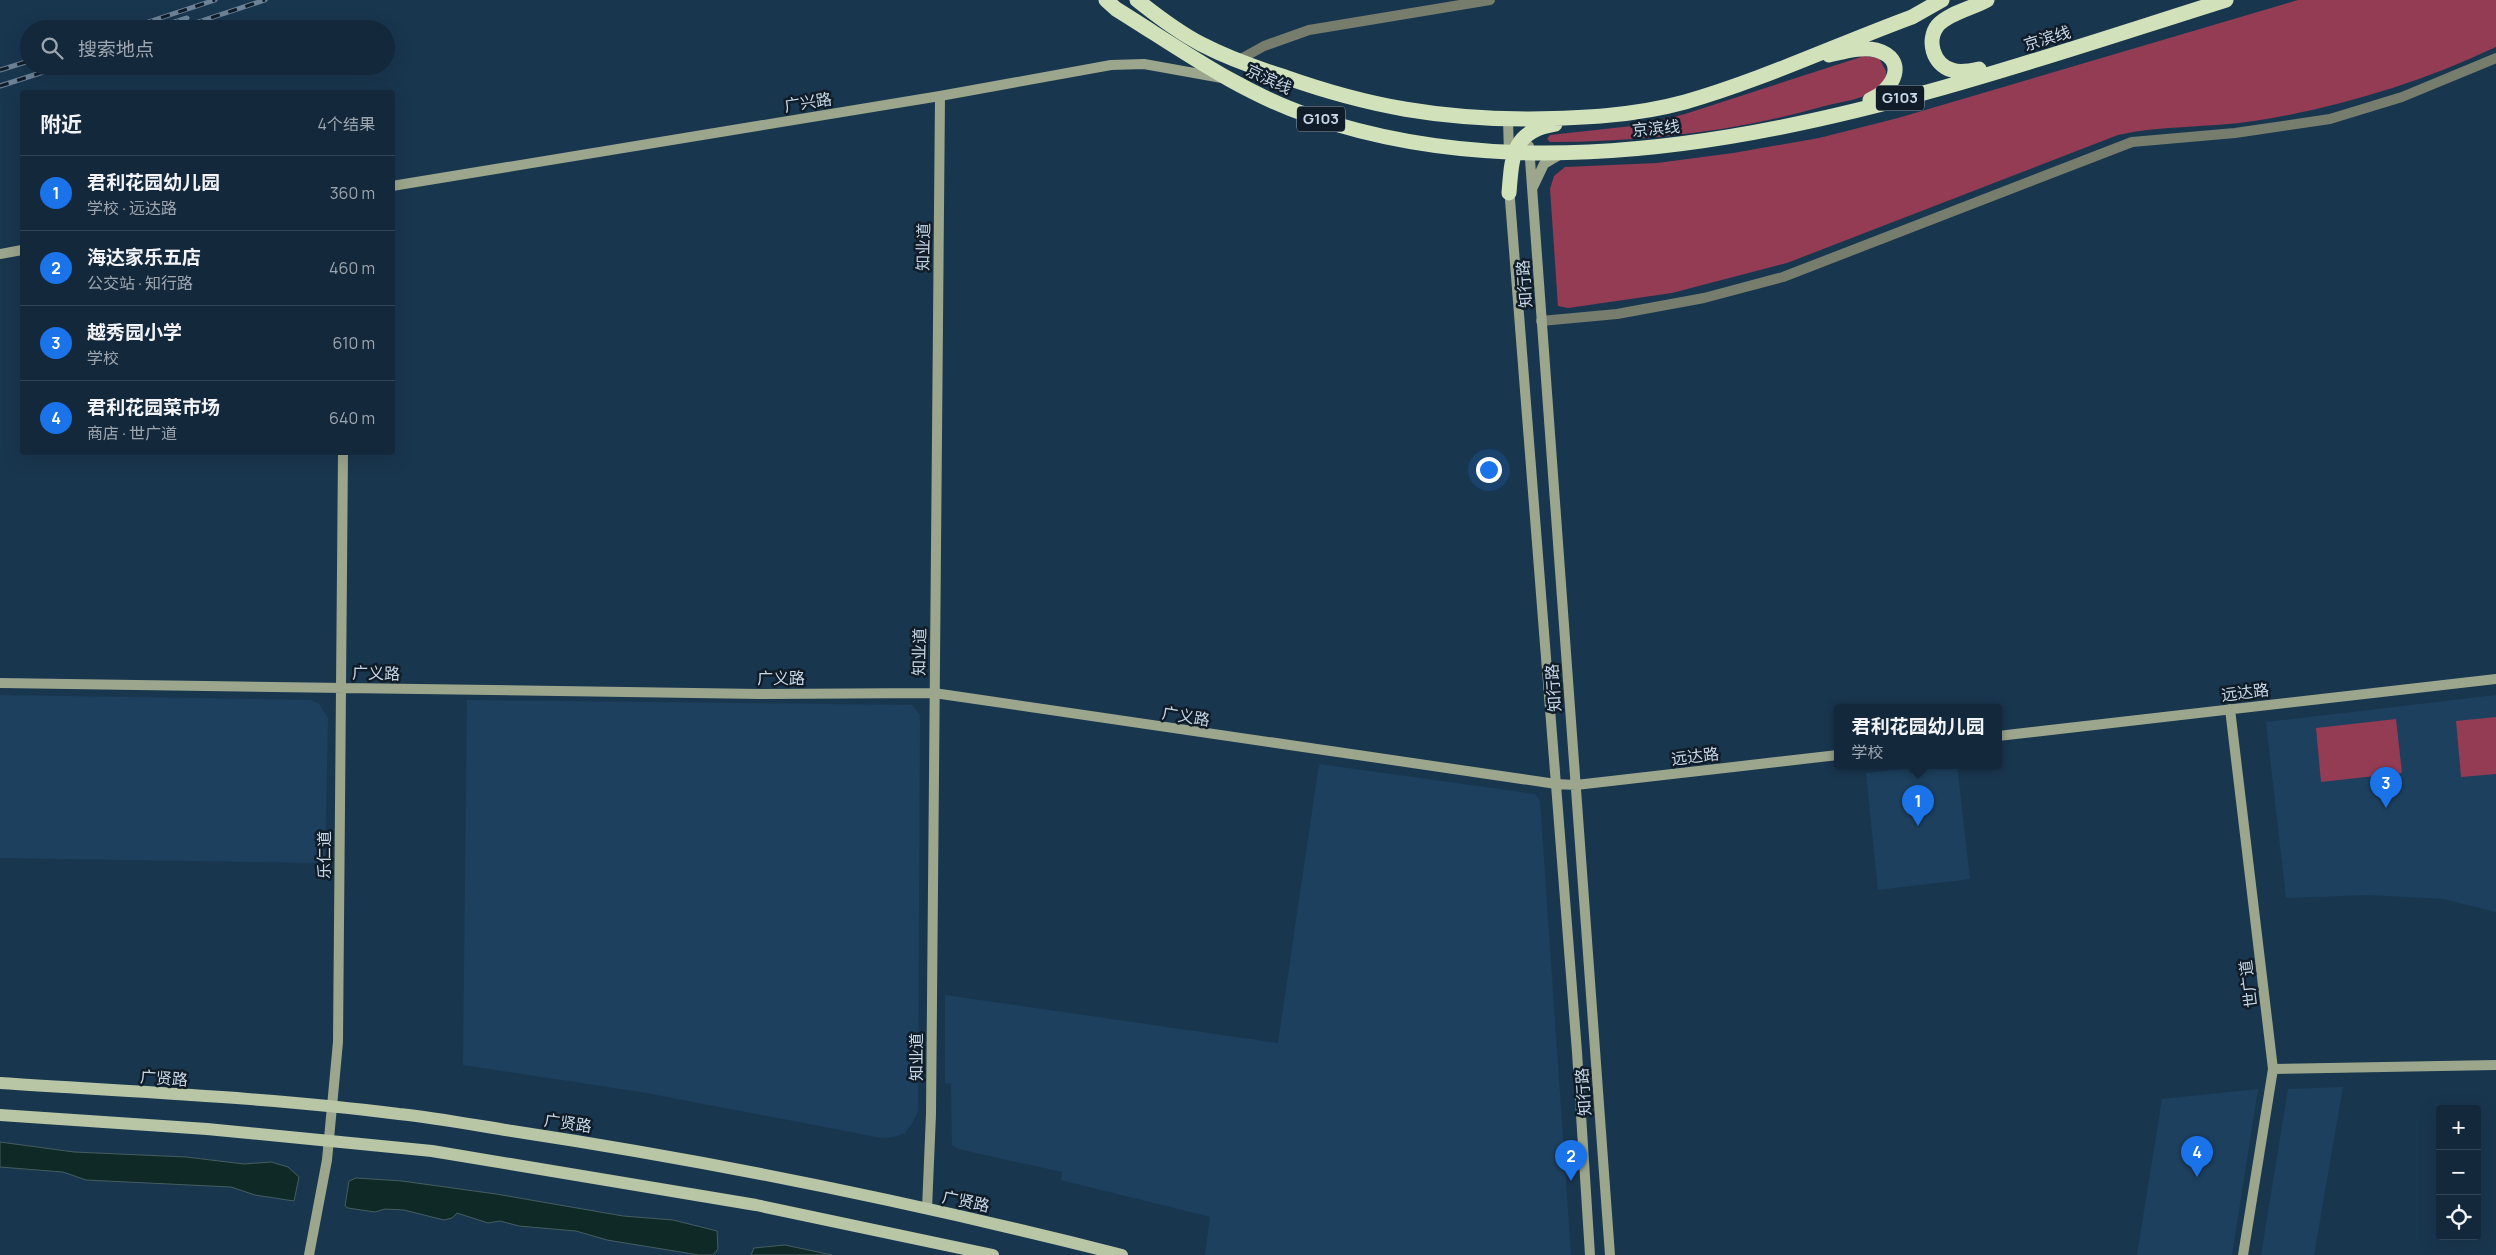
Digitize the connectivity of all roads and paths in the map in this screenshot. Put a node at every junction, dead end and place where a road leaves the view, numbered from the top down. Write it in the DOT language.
graph roads {
  1 [pos="1106,0"];
  2 [pos="1137,0"];
  3 [pos="1490,0"];
  4 [pos="1940,0"];
  5 [pos="1973,0"];
  6 [pos="1987,0"];
  7 [pos="2226,0"];
  8 [pos="1449,3"];
  9 [pos="1912,17"];
  10 [pos="2051,55"];
  11 [pos="2496,58"];
  12 [pos="1238,61"];
  13 [pos="1797,62"];
  14 [pos="1227,79"];
  15 [pos="940,96"];
  16 [pos="1508,119"];
  17 [pos="1797,124"];
  18 [pos="1529,126"];
  19 [pos="1511,153"];
  20 [pos="1529,153"];
  21 [pos="1565,153"];
  22 [pos="395,186"];
  23 [pos="1509,193"];
  24 [pos="1532,193"];
  25 [pos="20,250"];
  26 [pos="0,254"];
  27 [pos="1542,321"];
  28 [pos="343,455"];
  29 [pos="2496,678"];
  30 [pos="0,683"];
  31 [pos="340,687"];
  32 [pos="934,693"];
  33 [pos="2230,709"];
  34 [pos="2002,736"];
  35 [pos="1834,755"];
  36 [pos="1556,784"];
  37 [pos="1576,785"];
  38 [pos="2496,1065"];
  39 [pos="2273,1069"];
  40 [pos="0,1083"];
  41 [pos="333,1106"];
  42 [pos="0,1115"];
  43 [pos="330,1140"];
  44 [pos="927,1209"];
  45 [pos="309,1255"];
  46 [pos="993,1255"];
  47 [pos="1122,1255"];
  48 [pos="1590,1255"];
  49 [pos="1610,1255"];
  50 [pos="2243,1255"];
  1 -- 14 [label="highway, 京滨线 / G103"];
  2 -- 12 [label="highway, 京滨线 / G103"];
  3 -- 8 [label="street"];
  4 -- 9 [label="highway, 京滨线"];
  5 -- 9 [label="highway"];
  6 -- 10 [label="highway"];
  7 -- 10 [label="highway, 京滨线 / G103"];
  8 -- 12 [label="street"];
  9 -- 13 [label="highway, 京滨线"];
  10 -- 17 [label="highway, 京滨线 / G103"];
  11 -- 27 [label="street"];
  12 -- 14 [label="highway"];
  12 -- 16 [label="highway, 京滨线 / G103"];
  13 -- 17 [label="highway"];
  13 -- 18 [label="highway, 京滨线"];
  14 -- 15 [label="street, 广兴路"];
  14 -- 19 [label="highway, 京滨线 / G103"];
  15 -- 22 [label="street, 广兴路"];
  15 -- 32 [label="street, 知业道"];
  16 -- 18 [label="highway, 京滨线 / G103"];
  16 -- 19 [label="street"];
  17 -- 21 [label="highway, 京滨线 / G103"];
  18 -- 19 [label="highway"];
  18 -- 20 [label="street, 知行路"];
  19 -- 20 [label="highway, 京滨线 / G103"];
  19 -- 23 [label="highway"];
  20 -- 21 [label="highway, 京滨线 / G103"];
  20 -- 24 [label="street, 知行路"];
  21 -- 24 [label="street"];
  23 -- 36 [label="street, 知行路"];
  24 -- 27 [label="street, 知行路"];
  25 -- 26 [label="street"];
  27 -- 37 [label="street, 知行路"];
  28 -- 31 [label="street, 乐仁道"];
  29 -- 33 [label="street, 远达路"];
  30 -- 31 [label="street, 广义路"];
  31 -- 32 [label="street, 广义路"];
  31 -- 41 [label="street, 乐仁道"];
  32 -- 36 [label="street, 广义路"];
  32 -- 44 [label="street, 知业道"];
  33 -- 34 [label="street, 远达路"];
  33 -- 39 [label="street, 世广道"];
  35 -- 37 [label="street, 远达路"];
  36 -- 37 [label="street, 远达路"];
  36 -- 48 [label="street, 知行路"];
  37 -- 49 [label="street, 知行路"];
  38 -- 39 [label="street"];
  39 -- 50 [label="street, 世广道"];
  40 -- 41 [label="main road, 广贤路"];
  41 -- 43 [label="street, 乐仁道"];
  41 -- 44 [label="main road, 广贤路"];
  42 -- 43 [label="main road"];
  43 -- 45 [label="street, 乐仁道"];
  43 -- 46 [label="main road"];
  44 -- 47 [label="main road, 广贤路"];
}
